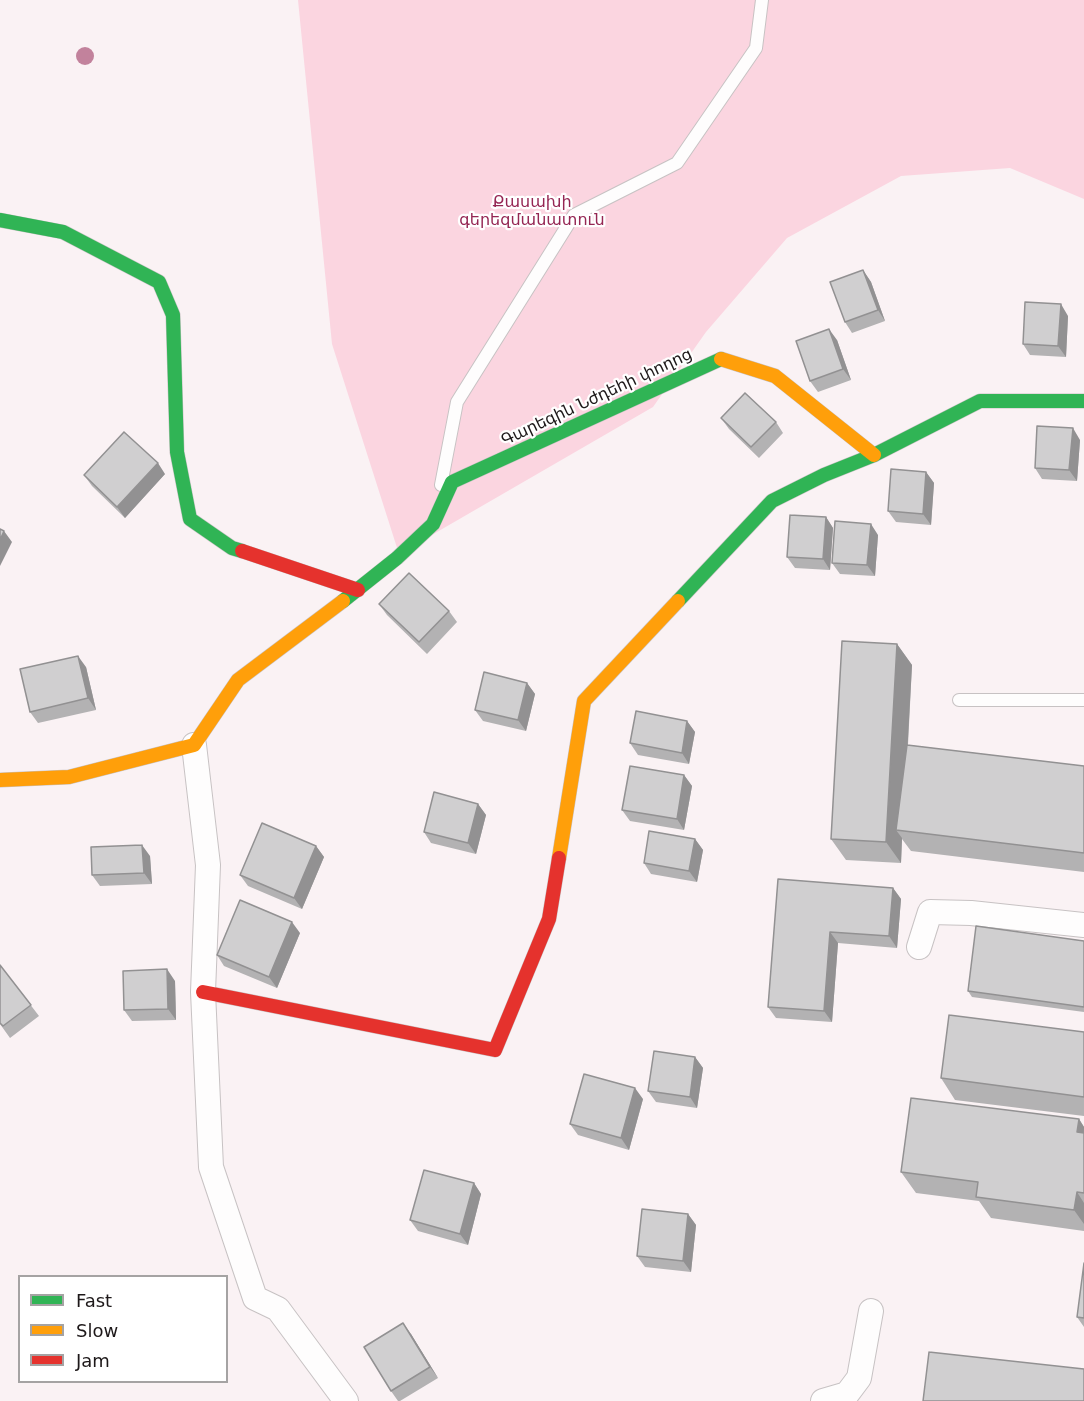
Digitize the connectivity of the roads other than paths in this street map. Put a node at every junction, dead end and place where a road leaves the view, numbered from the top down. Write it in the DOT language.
graph roads {
  1 [pos="762,0"];
  2 [pos="0,220"];
  3 [pos="1084,400"];
  4 [pos="874,455"];
  5 [pos="433,524"];
  6 [pos="358,590"];
  7 [pos="959,699"];
  8 [pos="1084,699"];
  9 [pos="194,744"];
  10 [pos="0,780"];
  11 [pos="1084,925"];
  12 [pos="919,947"];
  13 [pos="203,992"];
  14 [pos="871,1311"];
  15 [pos="346,1401"];
  16 [pos="823,1401"];
  1 -- 5 [label="lane"];
  2 -- 6 [label="street"];
  3 -- 4 [label="street"];
  4 -- 5 [label="street, Գարեգին Նժդեհի փողոց"];
  4 -- 13 [label="street"];
  5 -- 6 [label="street, Գարեգին Նժդեհի փողոց"];
  6 -- 9 [label="street, Գարեգին Նժդեհի փողոց"];
  7 -- 8 [label="lane"];
  9 -- 10 [label="street"];
  9 -- 13 [label="street"];
  11 -- 12 [label="street"];
  13 -- 15 [label="street"];
  14 -- 16 [label="street"];
}
